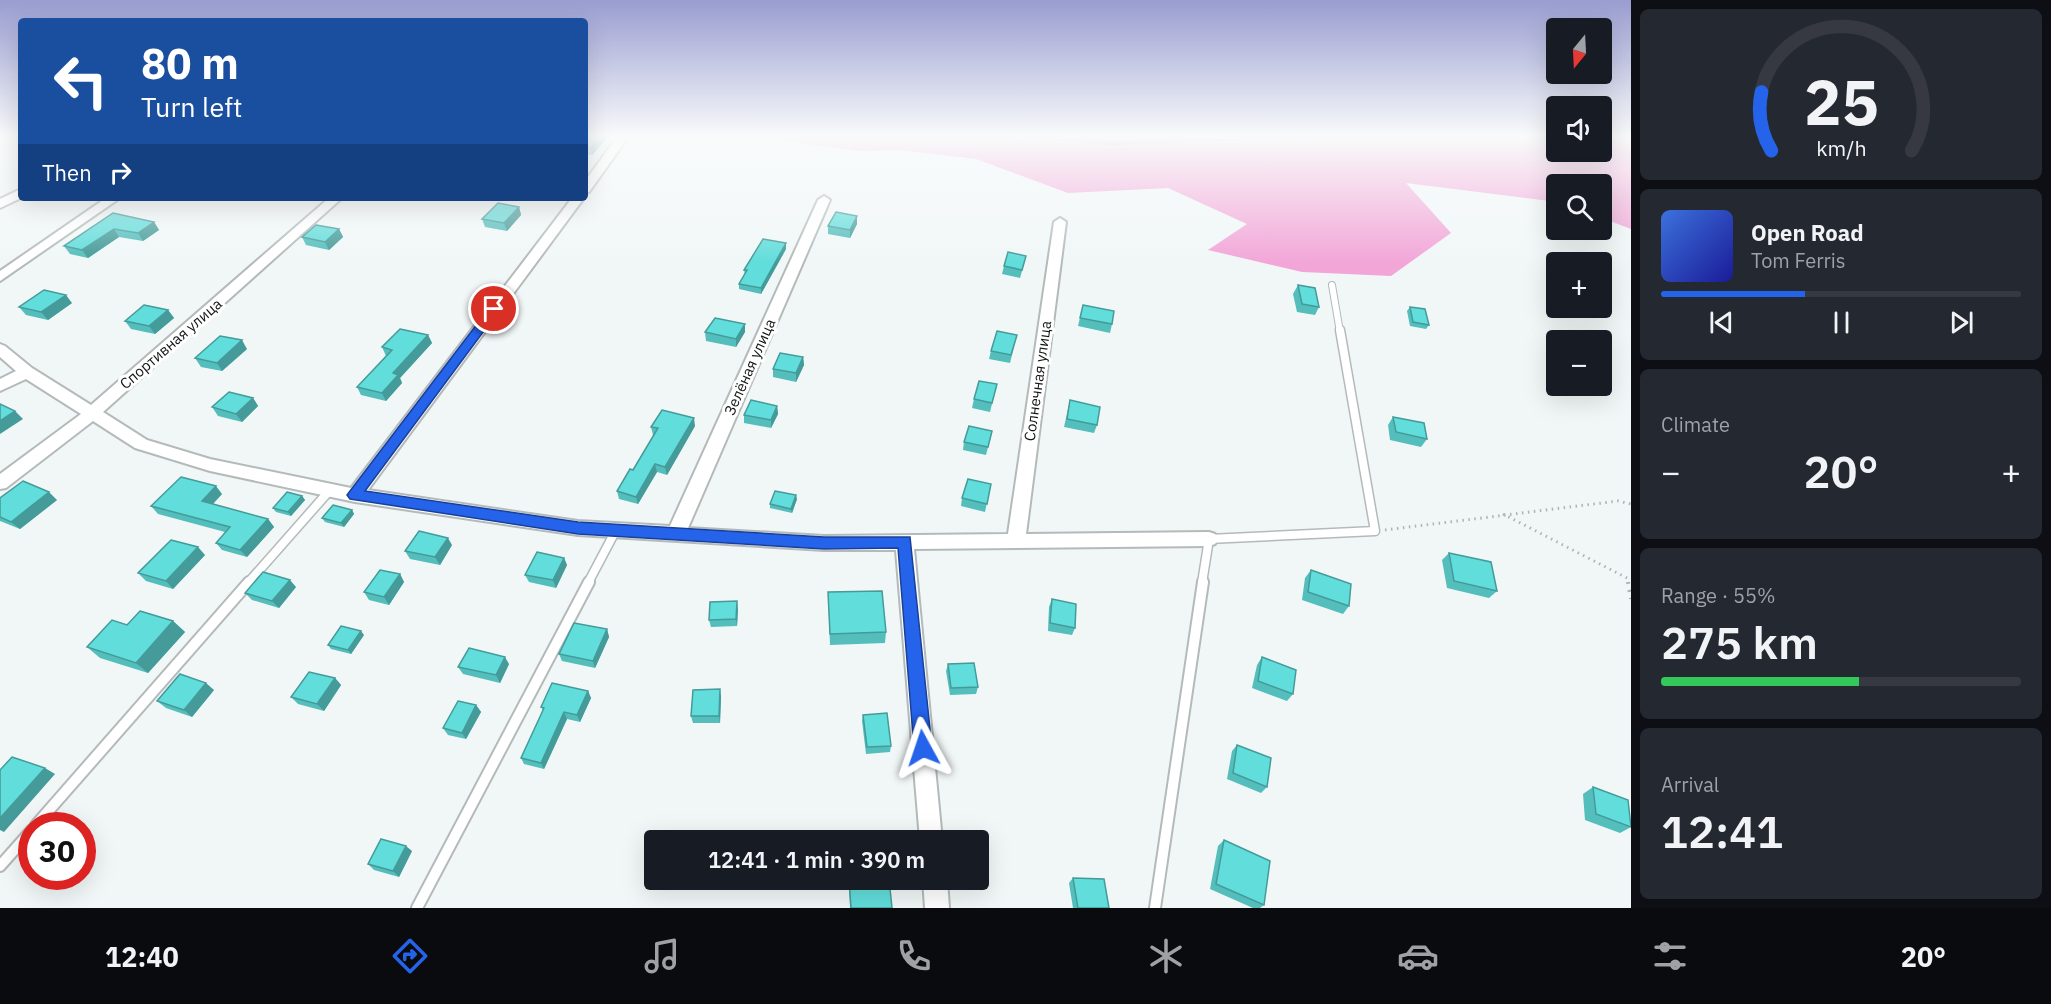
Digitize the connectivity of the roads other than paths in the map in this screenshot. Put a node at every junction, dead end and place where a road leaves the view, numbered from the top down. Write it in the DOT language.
graph roads {
  1 [pos="18,195"];
  2 [pos="824,200"];
  3 [pos="110,201"];
  4 [pos="333,201"];
  5 [pos="576,201"];
  6 [pos="0,204"];
  7 [pos="1060,222"];
  8 [pos="0,277"];
  9 [pos="1332,285"];
  10 [pos="0,349"];
  11 [pos="27,372"];
  12 [pos="0,386"];
  13 [pos="90,415"];
  14 [pos="0,483"];
  15 [pos="330,489"];
  16 [pos="355,495"];
  17 [pos="616,530"];
  18 [pos="676,534"];
  19 [pos="1209,539"];
  20 [pos="1016,541"];
  21 [pos="904,542"];
  22 [pos="47,812"];
  23 [pos="930,830"];
  24 [pos="18,846"];
  25 [pos="0,866"];
  26 [pos="936,890"];
  27 [pos="417,908"];
  28 [pos="937,908"];
  29 [pos="1155,908"];
  1 -- 6 [label="street"];
  2 -- 18 [label="street, Зелёная улица"];
  3 -- 8 [label="street"];
  4 -- 13 [label="street, Спортивная улица"];
  5 -- 16 [label="street"];
  7 -- 20 [label="street, Солнечная улица"];
  9 -- 19 [label="lane"];
  10 -- 11 [label="street"];
  11 -- 12 [label="street"];
  11 -- 13 [label="street"];
  13 -- 14 [label="street, Спортивная улица"];
  13 -- 15 [label="street"];
  15 -- 16 [label="street"];
  15 -- 22 [label="lane"];
  16 -- 17 [label="street"];
  17 -- 18 [label="street"];
  17 -- 27 [label="lane"];
  18 -- 21 [label="street"];
  19 -- 20 [label="street"];
  19 -- 29 [label="lane"];
  20 -- 21 [label="street"];
  21 -- 23 [label="street"];
  24 -- 25 [label="lane"];
  26 -- 28 [label="street"];
}
